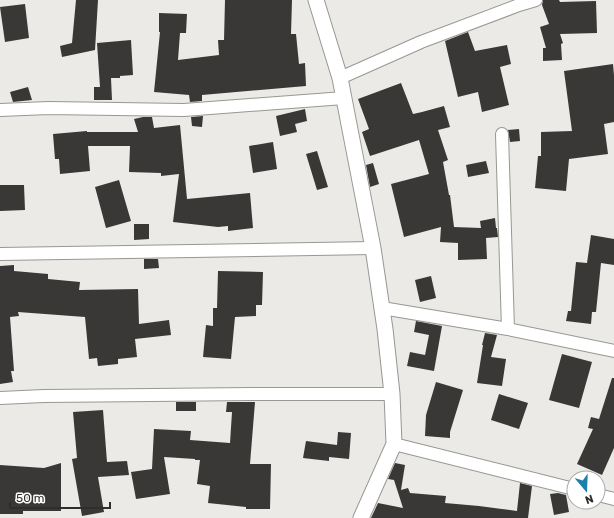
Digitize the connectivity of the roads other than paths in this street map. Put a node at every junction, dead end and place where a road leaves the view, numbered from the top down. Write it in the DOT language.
graph roads {
  1 [pos="316,0"];
  2 [pos="536,0"];
  3 [pos="340,78"];
  4 [pos="344,98"];
  5 [pos="0,110"];
  6 [pos="502,134"];
  7 [pos="373,248"];
  8 [pos="0,254"];
  9 [pos="382,308"];
  10 [pos="508,329"];
  11 [pos="614,351"];
  12 [pos="392,394"];
  13 [pos="0,398"];
  14 [pos="394,444"];
  15 [pos="566,487"];
  16 [pos="362,518"];
  1 -- 3 [label="street"];
  2 -- 3 [label="street"];
  3 -- 4 [label="street"];
  4 -- 5 [label="street"];
  4 -- 7 [label="street"];
  6 -- 10 [label="street"];
  7 -- 8 [label="street"];
  7 -- 9 [label="street"];
  9 -- 10 [label="street"];
  9 -- 12 [label="street"];
  10 -- 11 [label="street"];
  12 -- 13 [label="street"];
  12 -- 14 [label="street"];
  14 -- 15 [label="street"];
  14 -- 16 [label="street"];
}
